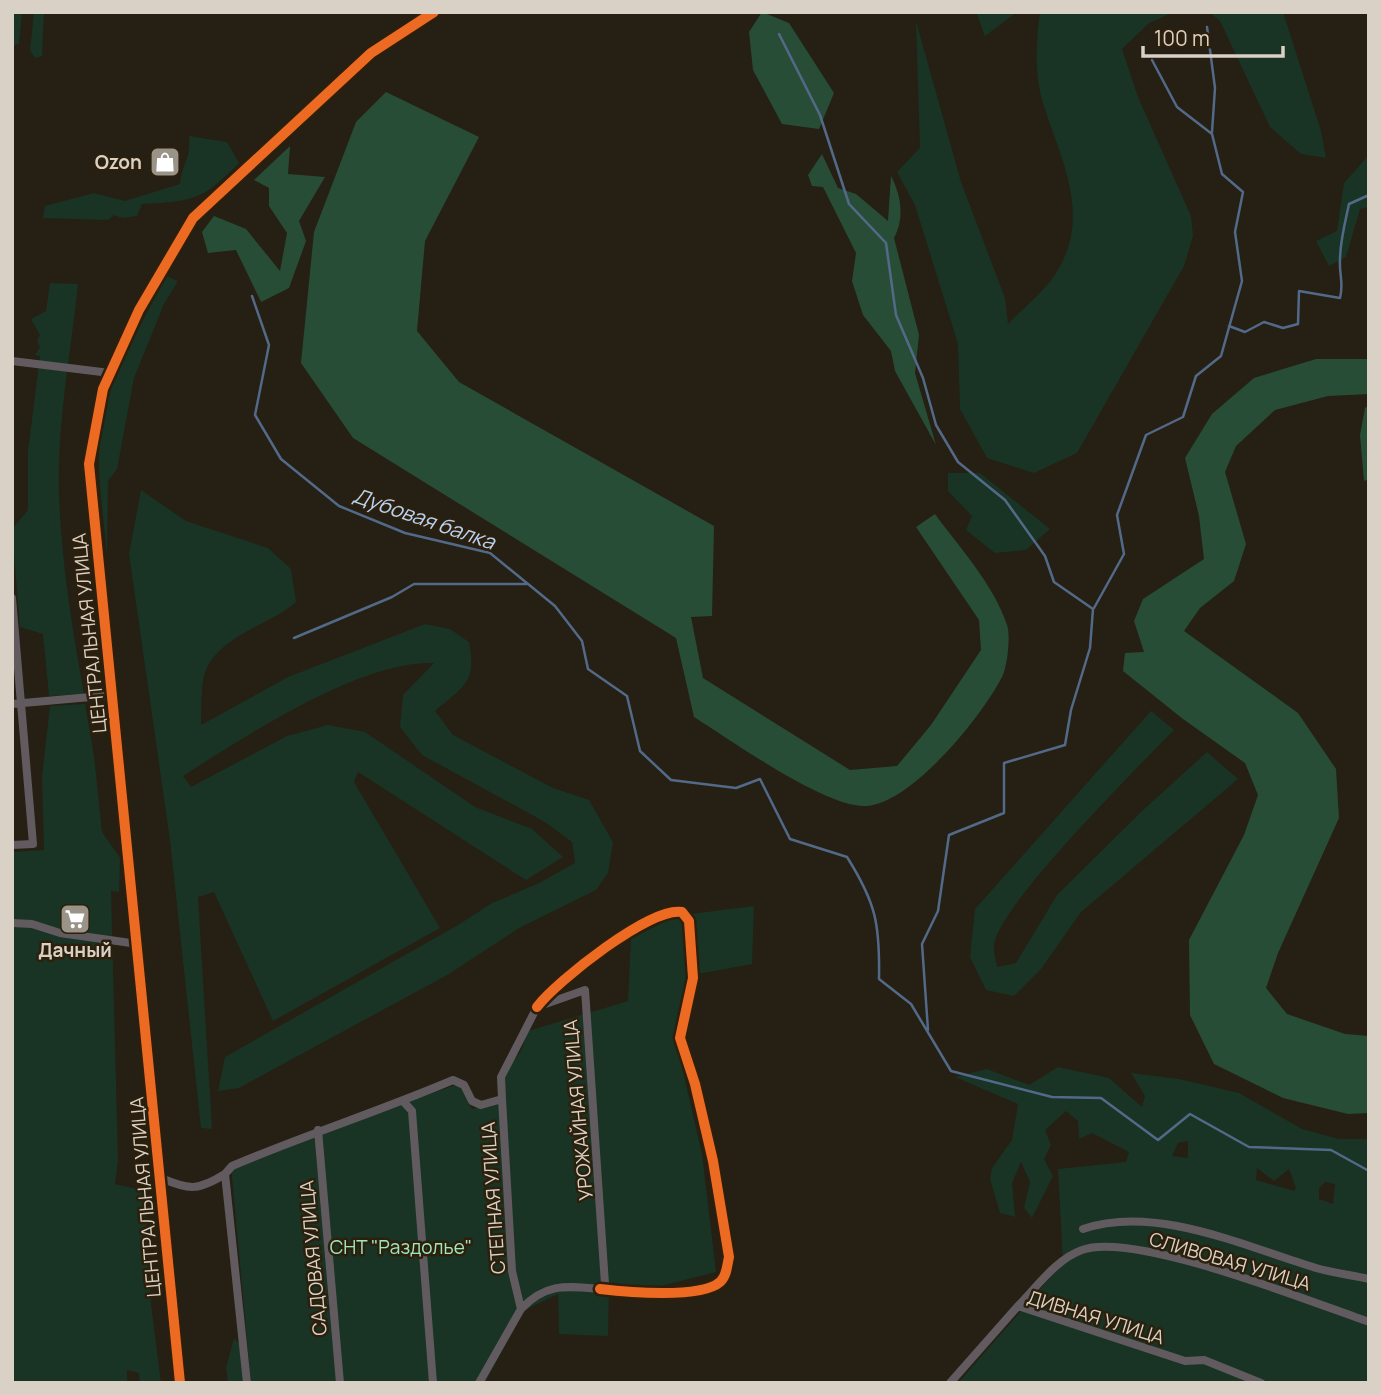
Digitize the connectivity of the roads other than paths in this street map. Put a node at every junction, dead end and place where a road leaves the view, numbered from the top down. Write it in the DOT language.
graph roads {
  1 [pos="434,12"];
  2 [pos="12,361"];
  3 [pos="110,373"];
  4 [pos="12,598"];
  5 [pos="15,671"];
  6 [pos="113,695"];
  7 [pos="17,704"];
  8 [pos="12,845"];
  9 [pos="12,923"];
  10 [pos="138,944"];
  11 [pos="537,1007"];
  12 [pos="502,1099"];
  13 [pos="402,1101"];
  14 [pos="318,1130"];
  15 [pos="225,1174"];
  16 [pos="161,1178"];
  17 [pos="1083,1229"];
  18 [pos="1369,1279"];
  19 [pos="600,1289"];
  20 [pos="1018,1306"];
  21 [pos="521,1309"];
  22 [pos="1369,1322"];
  23 [pos="180,1383"];
  24 [pos="247,1383"];
  25 [pos="340,1383"];
  26 [pos="433,1383"];
  27 [pos="479,1383"];
  28 [pos="950,1383"];
  29 [pos="1261,1383"];
  1 -- 3 [label="street, ЦЕНТРАЛЬНАЯ УЛИЦА"];
  2 -- 3 [label="street"];
  3 -- 6 [label="street, ЦЕНТРАЛЬНАЯ УЛИЦА"];
  4 -- 5 [label="street"];
  5 -- 7 [label="street"];
  6 -- 7 [label="street"];
  6 -- 10 [label="street, ЦЕНТРАЛЬНАЯ УЛИЦА"];
  7 -- 8 [label="street"];
  9 -- 10 [label="street"];
  10 -- 16 [label="street, ЦЕНТРАЛЬНАЯ УЛИЦА"];
  11 -- 12 [label="street, УРОЖАЙНАЯ УЛИЦА"];
  11 -- 19 [label="street, УРОЖАЙНАЯ УЛИЦА"];
  11 -- 19 [label="street"];
  12 -- 13 [label="street, СТЕПНАЯ УЛИЦА"];
  12 -- 21 [label="street, СТЕПНАЯ УЛИЦА"];
  13 -- 14 [label="street, СТЕПНАЯ УЛИЦА"];
  13 -- 26 [label="street"];
  14 -- 15 [label="street, СТЕПНАЯ УЛИЦА"];
  14 -- 25 [label="street, САДОВАЯ УЛИЦА"];
  15 -- 16 [label="street, СТЕПНАЯ УЛИЦА"];
  15 -- 24 [label="street"];
  16 -- 23 [label="street, ЦЕНТРАЛЬНАЯ УЛИЦА"];
  17 -- 18 [label="street"];
  19 -- 21 [label="street"];
  20 -- 22 [label="street, СЛИВОВАЯ УЛИЦА"];
  20 -- 28 [label="street, ДИВНАЯ УЛИЦА"];
  20 -- 29 [label="street, ДИВНАЯ УЛИЦА"];
  21 -- 27 [label="street"];
}
